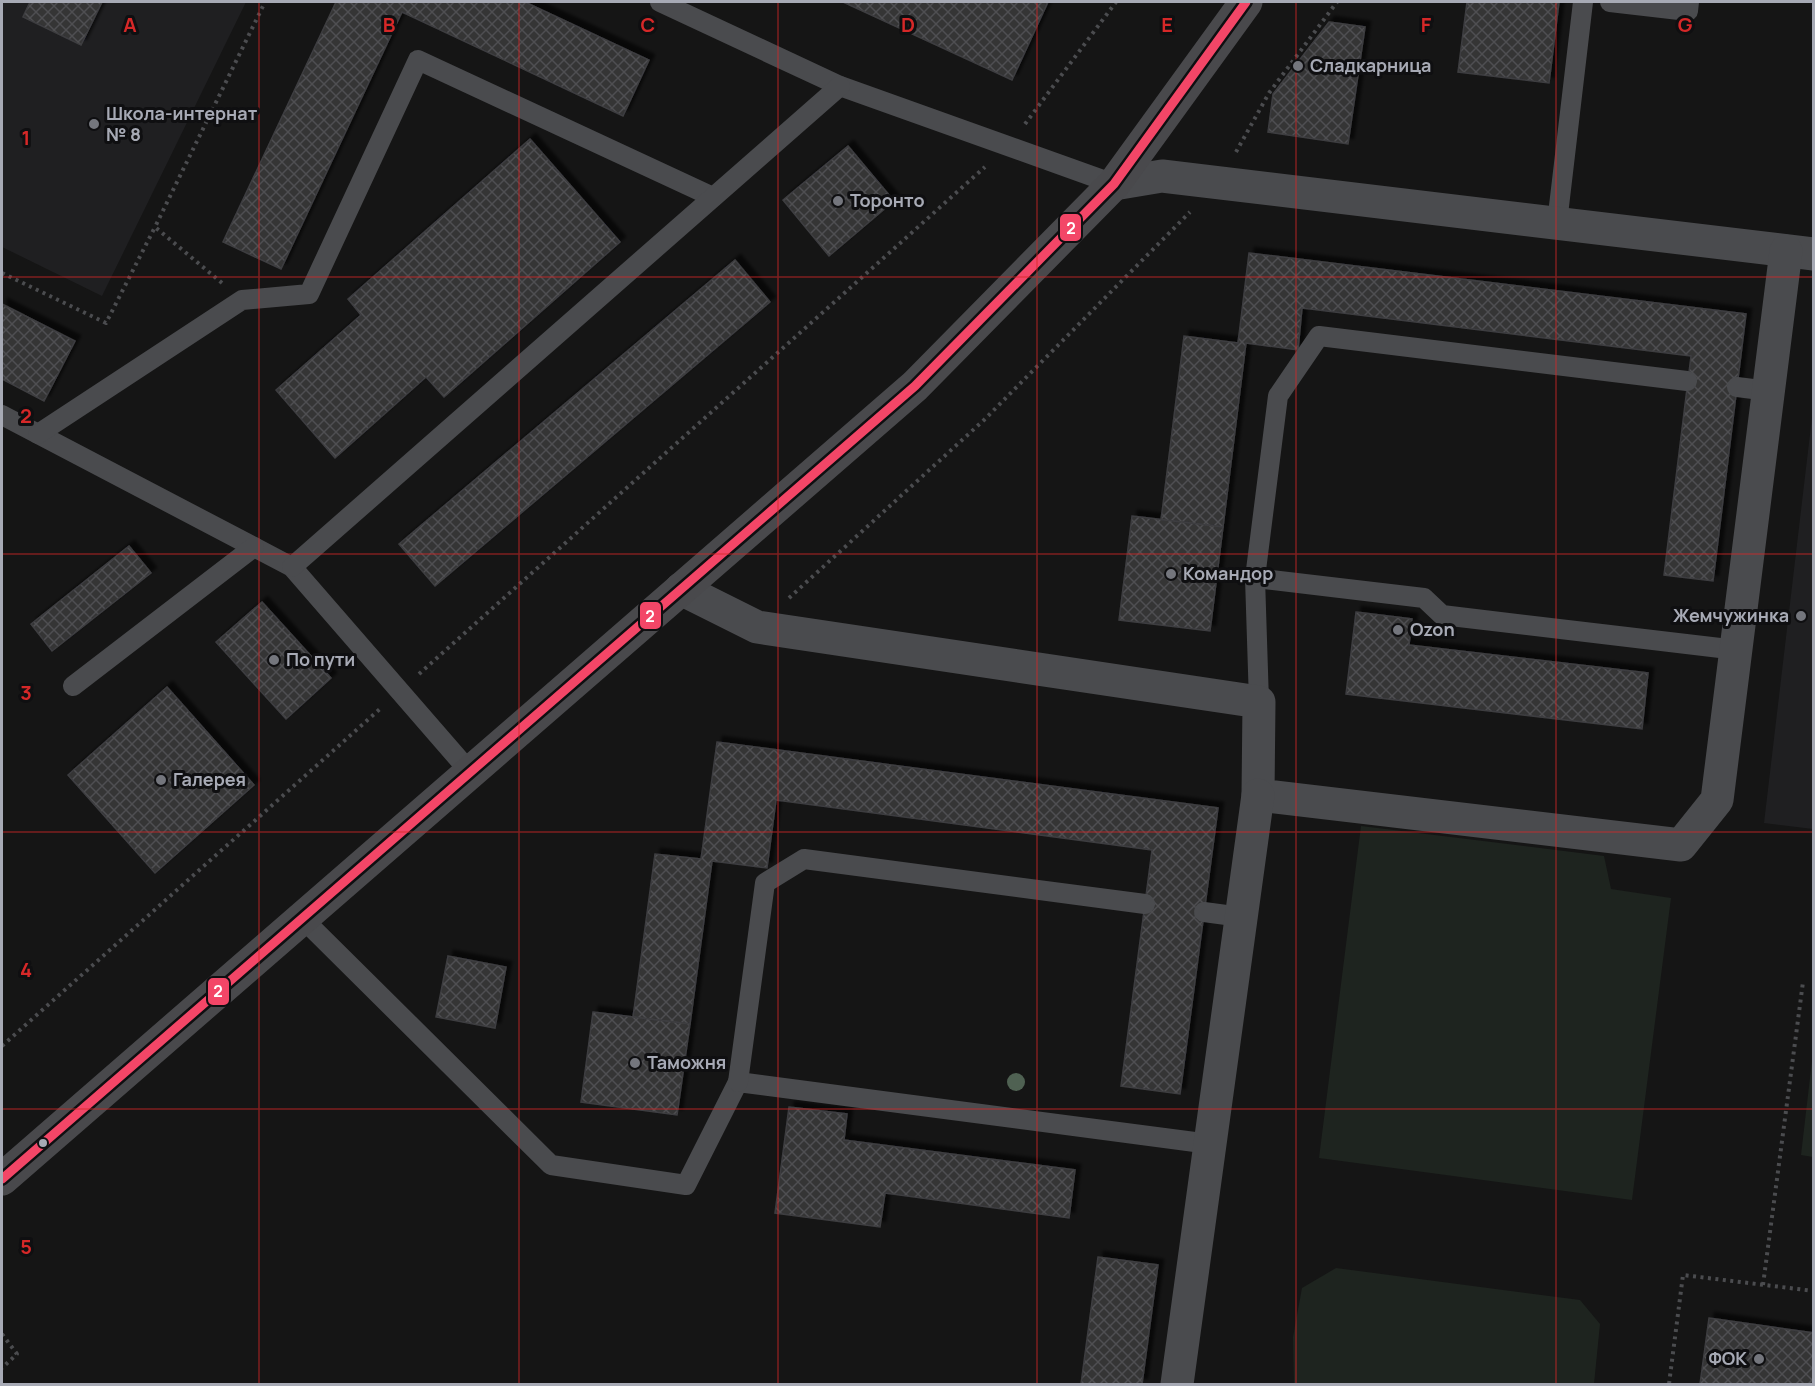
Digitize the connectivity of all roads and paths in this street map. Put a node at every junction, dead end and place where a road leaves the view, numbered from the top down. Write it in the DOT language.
graph roads {
  1 [pos="265,2"];
  2 [pos="660,2"];
  3 [pos="1116,2"];
  4 [pos="1246,2"];
  5 [pos="1337,2"];
  6 [pos="1583,2"];
  7 [pos="1610,2"];
  8 [pos="1689,2"];
  9 [pos="840,86"];
  10 [pos="1008,146"];
  11 [pos="1218,183"];
  12 [pos="1114,184"];
  13 [pos="713,197"];
  14 [pos="1557,224"];
  15 [pos="155,227"];
  16 [pos="1800,253"];
  17 [pos="2,273"];
  18 [pos="242,300"];
  19 [pos="1687,381"];
  20 [pos="2,415"];
  21 [pos="38,434"];
  22 [pos="254,547"];
  23 [pos="292,567"];
  24 [pos="1255,578"];
  25 [pos="681,589"];
  26 [pos="757,627"];
  27 [pos="1737,650"];
  28 [pos="74,686"];
  29 [pos="400,692"];
  30 [pos="1259,702"];
  31 [pos="470,772"];
  32 [pos="1257,795"];
  33 [pos="1145,904"];
  34 [pos="1204,912"];
  35 [pos="1241,917"];
  36 [pos="302,918"];
  37 [pos="1803,982"];
  38 [pos="2,1046"];
  39 [pos="738,1082"];
  40 [pos="1210,1144"];
  41 [pos="2,1179"];
  42 [pos="1763,1285"];
  43 [pos="1814,1291"];
  44 [pos="2,1334"];
  45 [pos="2,1368"];
  46 [pos="1177,1384"];
  47 [pos="1669,1384"];
  1 -- 15 [label="path"];
  2 -- 9 [label="lane"];
  3 -- 10 [label="path"];
  4 -- 12 [label="street"];
  5 -- 11 [label="path"];
  6 -- 14 [label="lane"];
  7 -- 8 [label="lane"];
  9 -- 10 [label="lane"];
  9 -- 13 [label="lane"];
  10 -- 12 [label="lane"];
  10 -- 29 [label="path"];
  11 -- 12 [label="street"];
  11 -- 14 [label="street"];
  11 -- 26 [label="path"];
  12 -- 25 [label="street"];
  13 -- 18 [label="lane"];
  13 -- 23 [label="lane"];
  14 -- 16 [label="street"];
  15 -- 17 [label="path"];
  15 -- 18 [label="path"];
  16 -- 27 [label="street"];
  18 -- 21 [label="lane"];
  19 -- 24 [label="lane"];
  20 -- 21 [label="lane"];
  21 -- 22 [label="lane"];
  22 -- 23 [label="lane"];
  22 -- 28 [label="lane"];
  23 -- 29 [label="lane"];
  24 -- 27 [label="lane"];
  24 -- 30 [label="lane"];
  25 -- 26 [label="street"];
  25 -- 31 [label="street"];
  26 -- 30 [label="street"];
  27 -- 32 [label="street"];
  29 -- 31 [label="lane"];
  29 -- 38 [label="path"];
  30 -- 32 [label="street"];
  31 -- 36 [label="street"];
  32 -- 35 [label="street"];
  33 -- 39 [label="lane"];
  34 -- 35 [label="lane"];
  35 -- 40 [label="street"];
  36 -- 39 [label="lane"];
  36 -- 41 [label="street"];
  37 -- 42 [label="path"];
  39 -- 40 [label="lane"];
  40 -- 46 [label="street"];
  42 -- 43 [label="path"];
  42 -- 47 [label="path"];
  44 -- 45 [label="path"];
}
